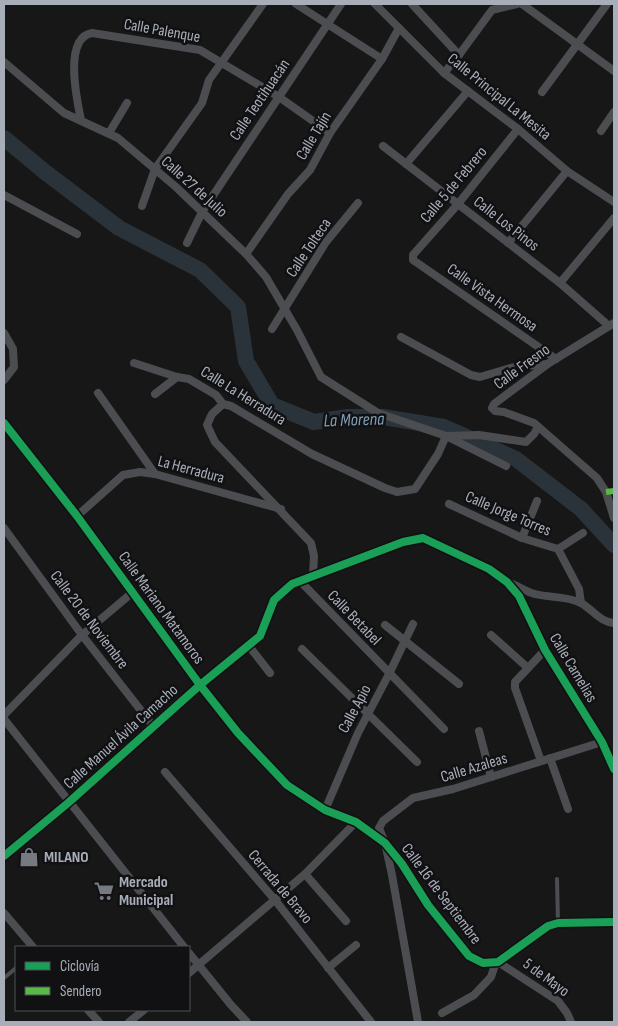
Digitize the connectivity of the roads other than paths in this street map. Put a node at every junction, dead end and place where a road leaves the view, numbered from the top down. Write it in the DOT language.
graph roads {
  1 [pos="263,4"];
  2 [pos="296,4"];
  3 [pos="341,4"];
  4 [pos="375,4"];
  5 [pos="412,4"];
  6 [pos="517,4"];
  7 [pos="522,4"];
  8 [pos="608,4"];
  9 [pos="493,7"];
  10 [pos="328,24"];
  11 [pos="399,28"];
  12 [pos="577,44"];
  13 [pos="459,55"];
  14 [pos="382,59"];
  15 [pos="4,62"];
  16 [pos="222,62"];
  17 [pos="614,71"];
  18 [pos="444,73"];
  19 [pos="468,91"];
  20 [pos="542,92"];
  21 [pos="279,97"];
  22 [pos="127,103"];
  23 [pos="614,112"];
  24 [pos="80,120"];
  25 [pos="518,129"];
  26 [pos="601,131"];
  27 [pos="330,132"];
  28 [pos="109,133"];
  29 [pos="384,146"];
  30 [pos="406,164"];
  31 [pos="155,169"];
  32 [pos="567,172"];
  33 [pos="4,195"];
  34 [pos="614,202"];
  35 [pos="358,203"];
  36 [pos="458,204"];
  37 [pos="142,206"];
  38 [pos="202,212"];
  39 [pos="614,218"];
  40 [pos="77,234"];
  41 [pos="187,243"];
  42 [pos="508,243"];
  43 [pos="246,254"];
  44 [pos="413,260"];
  45 [pos="560,283"];
  46 [pos="284,310"];
  47 [pos="612,325"];
  48 [pos="272,329"];
  49 [pos="4,334"];
  50 [pos="400,336"];
  51 [pos="552,361"];
  52 [pos="134,363"];
  53 [pos="177,377"];
  54 [pos="4,380"];
  55 [pos="98,393"];
  56 [pos="155,394"];
  57 [pos="223,404"];
  58 [pos="4,423"];
  59 [pos="538,426"];
  60 [pos="446,436"];
  61 [pos="506,466"];
  62 [pos="154,474"];
  63 [pos="537,501"];
  64 [pos="449,504"];
  65 [pos="280,509"];
  66 [pos="77,516"];
  67 [pos="614,518"];
  68 [pos="4,528"];
  69 [pos="583,533"];
  70 [pos="522,538"];
  71 [pos="558,549"];
  72 [pos="313,575"];
  73 [pos="300,580"];
  74 [pos="507,582"];
  75 [pos="132,592"];
  76 [pos="581,603"];
  77 [pos="614,623"];
  78 [pos="414,624"];
  79 [pos="384,625"];
  80 [pos="82,635"];
  81 [pos="491,635"];
  82 [pos="404,642"];
  83 [pos="248,646"];
  84 [pos="302,649"];
  85 [pos="545,650"];
  86 [pos="528,668"];
  87 [pos="270,673"];
  88 [pos="389,674"];
  89 [pos="459,684"];
  90 [pos="200,685"];
  91 [pos="367,714"];
  92 [pos="4,715"];
  93 [pos="4,719"];
  94 [pos="153,726"];
  95 [pos="444,729"];
  96 [pos="478,731"];
  97 [pos="602,742"];
  98 [pos="550,758"];
  99 [pos="541,761"];
  100 [pos="417,762"];
  101 [pos="614,769"];
  102 [pos="165,772"];
  103 [pos="491,777"];
  104 [pos="68,803"];
  105 [pos="568,809"];
  106 [pos="325,810"];
  107 [pos="356,822"];
  108 [pos="385,843"];
  109 [pos="4,856"];
  110 [pos="305,874"];
  111 [pos="557,879"];
  112 [pos="275,900"];
  113 [pos="4,913"];
  114 [pos="346,921"];
  115 [pos="614,922"];
  116 [pos="558,923"];
  117 [pos="356,945"];
  118 [pos="33,946"];
  119 [pos="183,946"];
  120 [pos="190,954"];
  121 [pos="497,962"];
  122 [pos="198,965"];
  123 [pos="328,968"];
  124 [pos="15,969"];
  125 [pos="190,971"];
  126 [pos="4,978"];
  127 [pos="89,1011"];
  128 [pos="143,1011"];
  129 [pos="442,1013"];
  130 [pos="99,1022"];
  131 [pos="129,1022"];
  132 [pos="246,1022"];
  133 [pos="371,1022"];
  134 [pos="418,1022"];
  135 [pos="571,1022"];
  1 -- 16 [label="street"];
  2 -- 10 [label="street"];
  3 -- 10 [label="street, Calle Teotihuacán"];
  4 -- 11 [label="street, Calle Principal La Mesita"];
  5 -- 13 [label="street"];
  6 -- 9 [label="street"];
  7 -- 12 [label="street"];
  8 -- 12 [label="street"];
  9 -- 13 [label="street"];
  10 -- 14 [label="street"];
  10 -- 21 [label="street, Calle Teotihuacán"];
  11 -- 14 [label="street, Calle Tajín"];
  11 -- 18 [label="street, Calle Principal La Mesita"];
  12 -- 17 [label="street"];
  12 -- 20 [label="street"];
  13 -- 18 [label="street"];
  14 -- 27 [label="street, Calle Tajín"];
  15 -- 24 [label="street, Calle 27 de Julio"];
  16 -- 21 [label="street, Calle Palenque"];
  16 -- 24 [label="street, Calle Palenque"];
  16 -- 31 [label="street"];
  18 -- 19 [label="street, Calle Principal La Mesita"];
  19 -- 25 [label="street, Calle Principal La Mesita"];
  19 -- 30 [label="street"];
  21 -- 27 [label="street, Calle Palenque"];
  21 -- 38 [label="street, Calle Teotihuacán"];
  22 -- 28 [label="street"];
  23 -- 26 [label="street"];
  24 -- 28 [label="street, Calle 27 de Julio"];
  25 -- 32 [label="street, Calle Principal La Mesita"];
  25 -- 36 [label="street, Calle 5 de Febrero"];
  27 -- 43 [label="street, Calle Tajín"];
  28 -- 31 [label="street, Calle 27 de Julio"];
  29 -- 30 [label="street, Calle Los Pinos"];
  30 -- 36 [label="street, Calle Los Pinos"];
  31 -- 37 [label="street"];
  31 -- 38 [label="street, Calle 27 de Julio"];
  32 -- 34 [label="street, Calle Principal La Mesita"];
  32 -- 42 [label="street"];
  33 -- 40 [label="street"];
  35 -- 46 [label="street, Calle Tolteca"];
  36 -- 42 [label="street, Calle Los Pinos"];
  36 -- 44 [label="street, Calle 5 de Febrero"];
  38 -- 41 [label="street, Calle Teotihuacán"];
  38 -- 43 [label="street, Calle 27 de Julio"];
  39 -- 45 [label="street"];
  42 -- 45 [label="street, Calle Los Pinos"];
  43 -- 46 [label="street, Calle 27 de Julio"];
  44 -- 51 [label="street, Calle Vista Hermosa"];
  45 -- 47 [label="street, Calle Los Pinos"];
  46 -- 48 [label="street, Calle Tolteca"];
  46 -- 60 [label="street, Calle 27 de Julio"];
  47 -- 51 [label="street, Calle Fresno"];
  49 -- 54 [label="street"];
  50 -- 51 [label="street"];
  51 -- 59 [label="street, Calle Fresno"];
  52 -- 53 [label="street, Calle La Herradura"];
  53 -- 56 [label="street"];
  53 -- 57 [label="street, Calle La Herradura"];
  55 -- 62 [label="street"];
  57 -- 60 [label="street, Calle La Herradura"];
  57 -- 65 [label="street, La Herradura"];
  58 -- 66 [label="street, Calle Mariano Matamoros"];
  59 -- 60 [label="street"];
  59 -- 67 [label="street, Calle Fresno"];
  60 -- 61 [label="street"];
  62 -- 65 [label="street, La Herradura"];
  62 -- 66 [label="street, La Herradura"];
  63 -- 70 [label="street"];
  64 -- 70 [label="street, Calle Jorge Torres"];
  65 -- 72 [label="street, La Herradura"];
  66 -- 75 [label="street, Calle Mariano Matamoros"];
  68 -- 80 [label="street, Calle 20 de Noviembre"];
  69 -- 71 [label="street"];
  70 -- 71 [label="street, Calle Jorge Torres"];
  71 -- 76 [label="street, Calle Jorge Torres"];
  72 -- 73 [label="street, Calle Manuel Ávila Camacho"];
  72 -- 74 [label="street, Calle Manuel Ávila Camacho"];
  73 -- 83 [label="street, Calle Manuel Ávila Camacho"];
  73 -- 88 [label="street, Calle Betabel"];
  74 -- 76 [label="street"];
  74 -- 85 [label="street, Calle Camelias"];
  75 -- 80 [label="street"];
  75 -- 90 [label="street, Calle Mariano Matamoros"];
  76 -- 77 [label="street"];
  78 -- 82 [label="street, Calle Apio"];
  79 -- 82 [label="street"];
  80 -- 92 [label="street"];
  80 -- 94 [label="street, Calle 20 de Noviembre"];
  81 -- 86 [label="street"];
  82 -- 88 [label="street, Calle Apio"];
  82 -- 89 [label="street"];
  83 -- 87 [label="street"];
  83 -- 90 [label="street, Calle Manuel Ávila Camacho"];
  84 -- 91 [label="street"];
  85 -- 86 [label="street"];
  85 -- 97 [label="street, Calle Camelias"];
  86 -- 99 [label="street"];
  88 -- 91 [label="street, Calle Apio"];
  88 -- 95 [label="street, Calle Betabel"];
  90 -- 94 [label="street, Calle Manuel Ávila Camacho"];
  90 -- 106 [label="street, Calle Mariano Matamoros"];
  91 -- 100 [label="street"];
  91 -- 106 [label="street, Calle Apio"];
  93 -- 104 [label="street"];
  94 -- 104 [label="street, Calle Manuel Ávila Camacho"];
  96 -- 103 [label="street"];
  97 -- 98 [label="street, Calle Azaleas"];
  97 -- 101 [label="street, Calle Camelias"];
  98 -- 99 [label="street, Calle Azaleas"];
  98 -- 105 [label="street"];
  99 -- 103 [label="street, Calle Azaleas"];
  102 -- 112 [label="street, Cerrada de Bravo"];
  103 -- 108 [label="street, Calle Azaleas"];
  104 -- 109 [label="street, Calle Manuel Ávila Camacho"];
  104 -- 119 [label="street"];
  106 -- 107 [label="street, Calle Mariano Matamoros"];
  107 -- 108 [label="street, Calle Mariano Matamoros"];
  107 -- 110 [label="street"];
  108 -- 121 [label="street, Calle 16 de Septiembre"];
  108 -- 134 [label="street"];
  110 -- 112 [label="street"];
  110 -- 114 [label="street"];
  111 -- 116 [label="lane"];
  112 -- 122 [label="street"];
  112 -- 123 [label="street, Cerrada de Bravo"];
  113 -- 118 [label="street"];
  115 -- 116 [label="street"];
  116 -- 121 [label="street"];
  117 -- 123 [label="street"];
  120 -- 122 [label="street"];
  121 -- 129 [label="street"];
  121 -- 135 [label="street, 5 de Mayo"];
  122 -- 125 [label="street"];
  122 -- 132 [label="street"];
  123 -- 133 [label="street, Cerrada de Bravo"];
  124 -- 126 [label="lane"];
  127 -- 130 [label="street"];
  128 -- 131 [label="street"];
}
